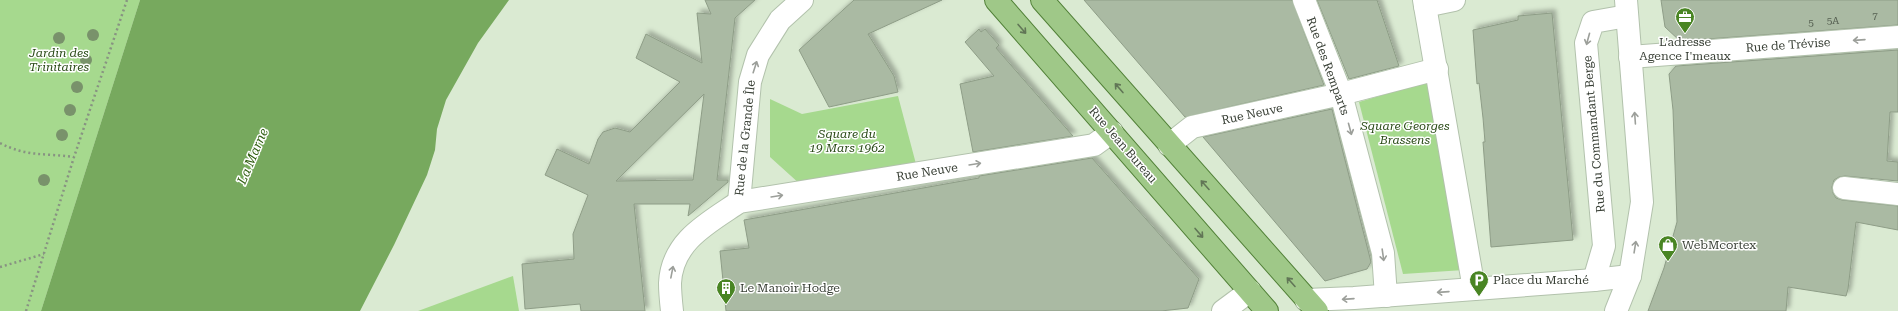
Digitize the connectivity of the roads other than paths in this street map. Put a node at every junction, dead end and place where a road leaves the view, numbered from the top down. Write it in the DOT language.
graph roads {
  1 [pos="802,0"];
  2 [pos="996,0"];
  3 [pos="1042,0"];
  4 [pos="1304,0"];
  5 [pos="1454,0"];
  6 [pos="1425,3"];
  7 [pos="1627,8"];
  8 [pos="1898,37"];
  9 [pos="1630,57"];
  10 [pos="1437,69"];
  11 [pos="1341,94"];
  12 [pos="1112,132"];
  13 [pos="1170,145"];
  14 [pos="1844,188"];
  15 [pos="1898,194"];
  16 [pos="739,202"];
  17 [pos="1630,276"];
  18 [pos="1594,280"];
  19 [pos="1474,289"];
  20 [pos="1250,291"];
  21 [pos="1386,296"];
  22 [pos="1312,305"];
  23 [pos="672,311"];
  24 [pos="1223,311"];
  25 [pos="1267,311"];
  26 [pos="1616,311"];
  16 -- 1 [label="street, Rue de la Grande Île, one-way"];
  2 -- 12 [label="main road, Rue Jean Bureau, one-way"];
  13 -- 3 [label="main road, one-way"];
  4 -- 11 [label="street, Rue des Remparts"];
  5 -- 6 [label="street"];
  6 -- 10 [label="street"];
  7 -- 9 [label="street, Rue du Commandant Berge"];
  7 -- 18 [label="street, Rue du Commandant Berge, one-way"];
  8 -- 9 [label="street, Rue de Trévise, one-way"];
  17 -- 9 [label="street, Rue du Commandant Berge, one-way"];
  10 -- 11 [label="street, Rue Neuve"];
  10 -- 19 [label="street"];
  11 -- 13 [label="street, Rue Neuve"];
  11 -- 21 [label="street, Rue des Remparts, one-way"];
  16 -- 12 [label="street, Rue Neuve, one-way"];
  12 -- 20 [label="main road, Rue Jean Bureau, one-way"];
  22 -- 13 [label="main road, one-way"];
  14 -- 15 [label="street"];
  23 -- 16 [label="street, Rue de la Grande Île, one-way"];
  17 -- 18 [label="street"];
  17 -- 26 [label="street, Rue du Commandant Berge"];
  18 -- 19 [label="street"];
  19 -- 21 [label="street, one-way"];
  20 -- 24 [label="street"];
  20 -- 25 [label="main road, Rue Jean Bureau"];
  21 -- 22 [label="street, one-way"];
}
